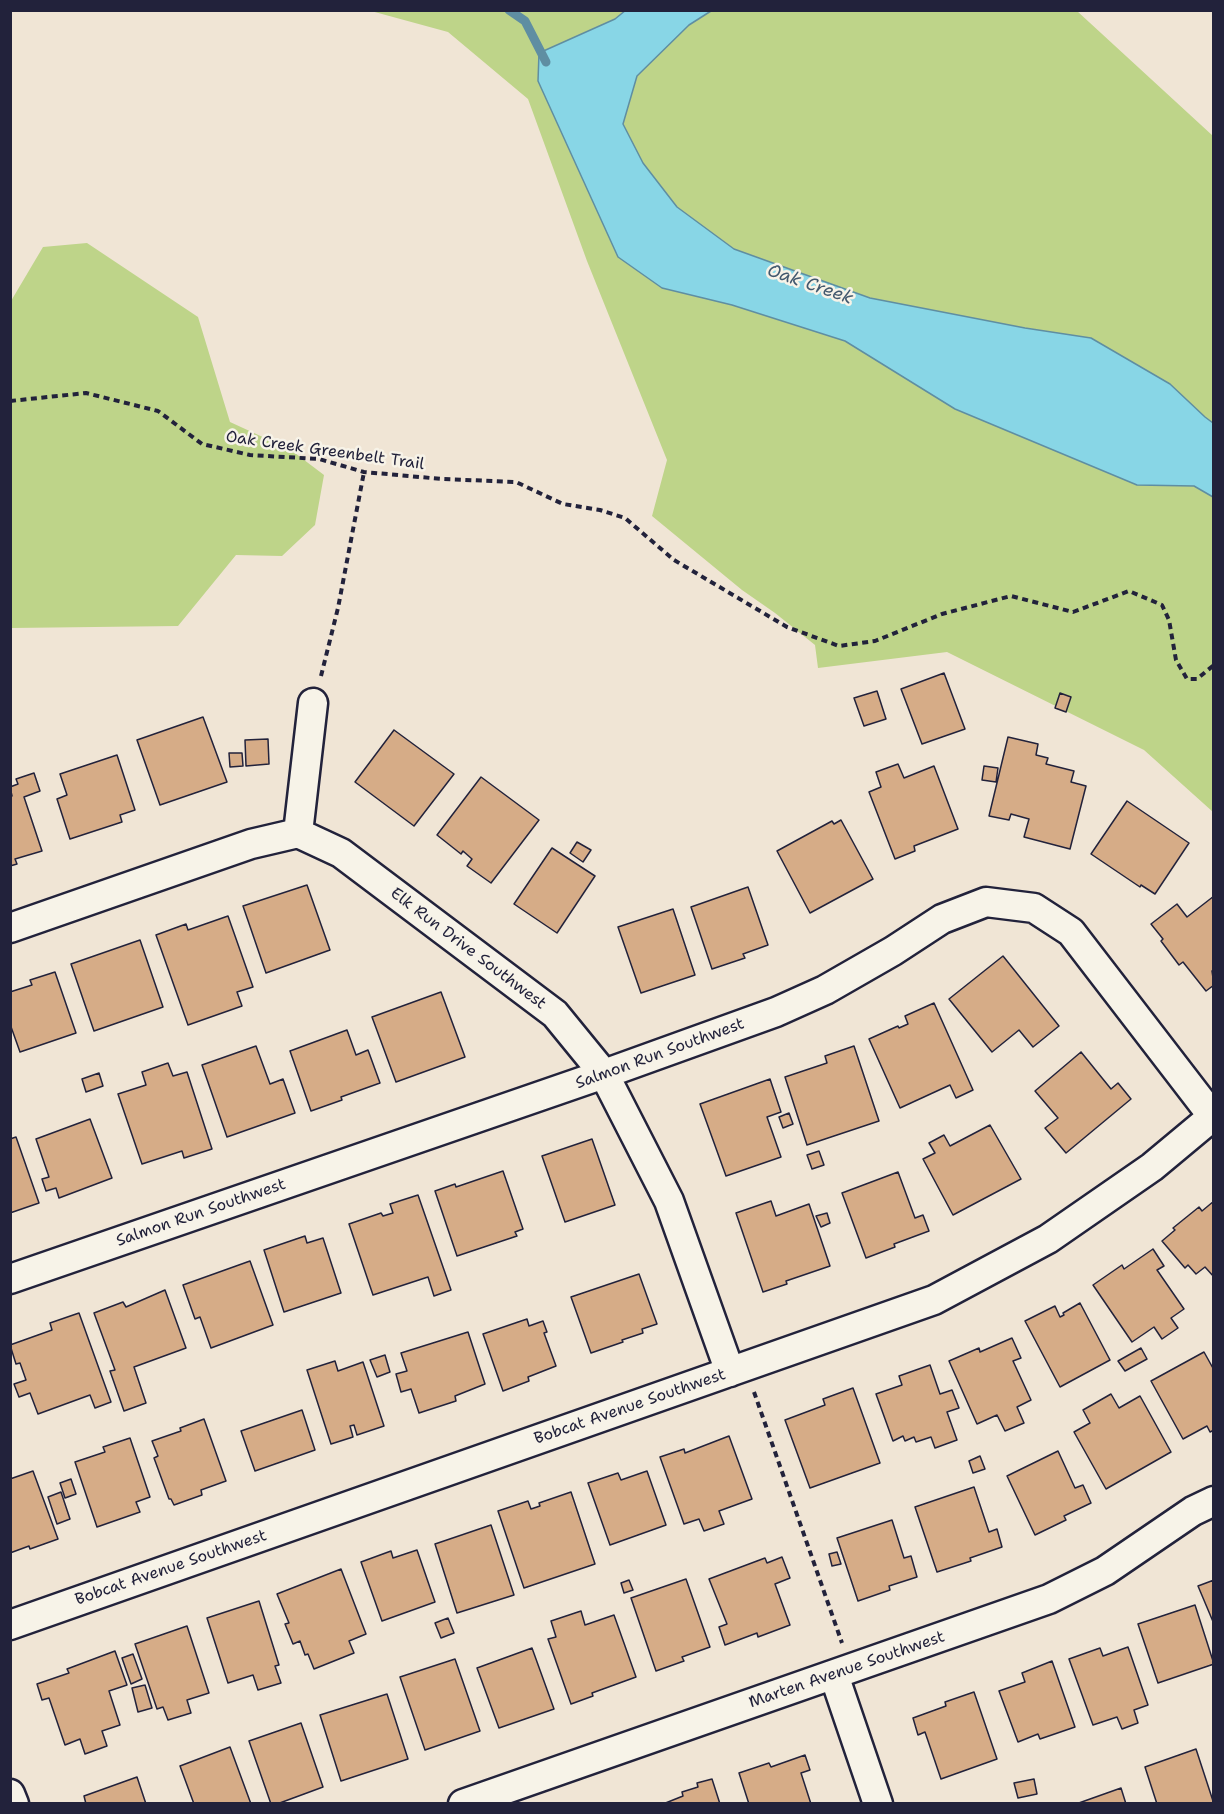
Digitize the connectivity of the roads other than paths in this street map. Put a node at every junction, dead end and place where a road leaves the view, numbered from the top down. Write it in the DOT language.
graph roads {
  1 [pos="314,703"];
  2 [pos="298,833"];
  3 [pos="10,928"];
  4 [pos="604,1074"];
  5 [pos="1213,1118"];
  6 [pos="10,1279"];
  7 [pos="737,1369"];
  8 [pos="1214,1501"];
  9 [pos="10,1625"];
  10 [pos="842,1672"];
  11 [pos="10,1794"];
  12 [pos="14,1803"];
  13 [pos="464,1803"];
  14 [pos="878,1803"];
  1 -- 2 [label="street"];
  2 -- 3 [label="street"];
  2 -- 4 [label="street, Elk Run Drive Southwest"];
  4 -- 5 [label="street, Salmon Run Southwest"];
  4 -- 6 [label="street, Salmon Run Southwest"];
  4 -- 7 [label="street, Elk Run Drive Southwest"];
  5 -- 7 [label="street, Bobcat Avenue Southwest"];
  7 -- 9 [label="street, Bobcat Avenue Southwest"];
  8 -- 10 [label="street, Marten Avenue Southwest"];
  10 -- 13 [label="street, Marten Avenue Southwest"];
  10 -- 14 [label="street"];
  11 -- 12 [label="street"];
}
